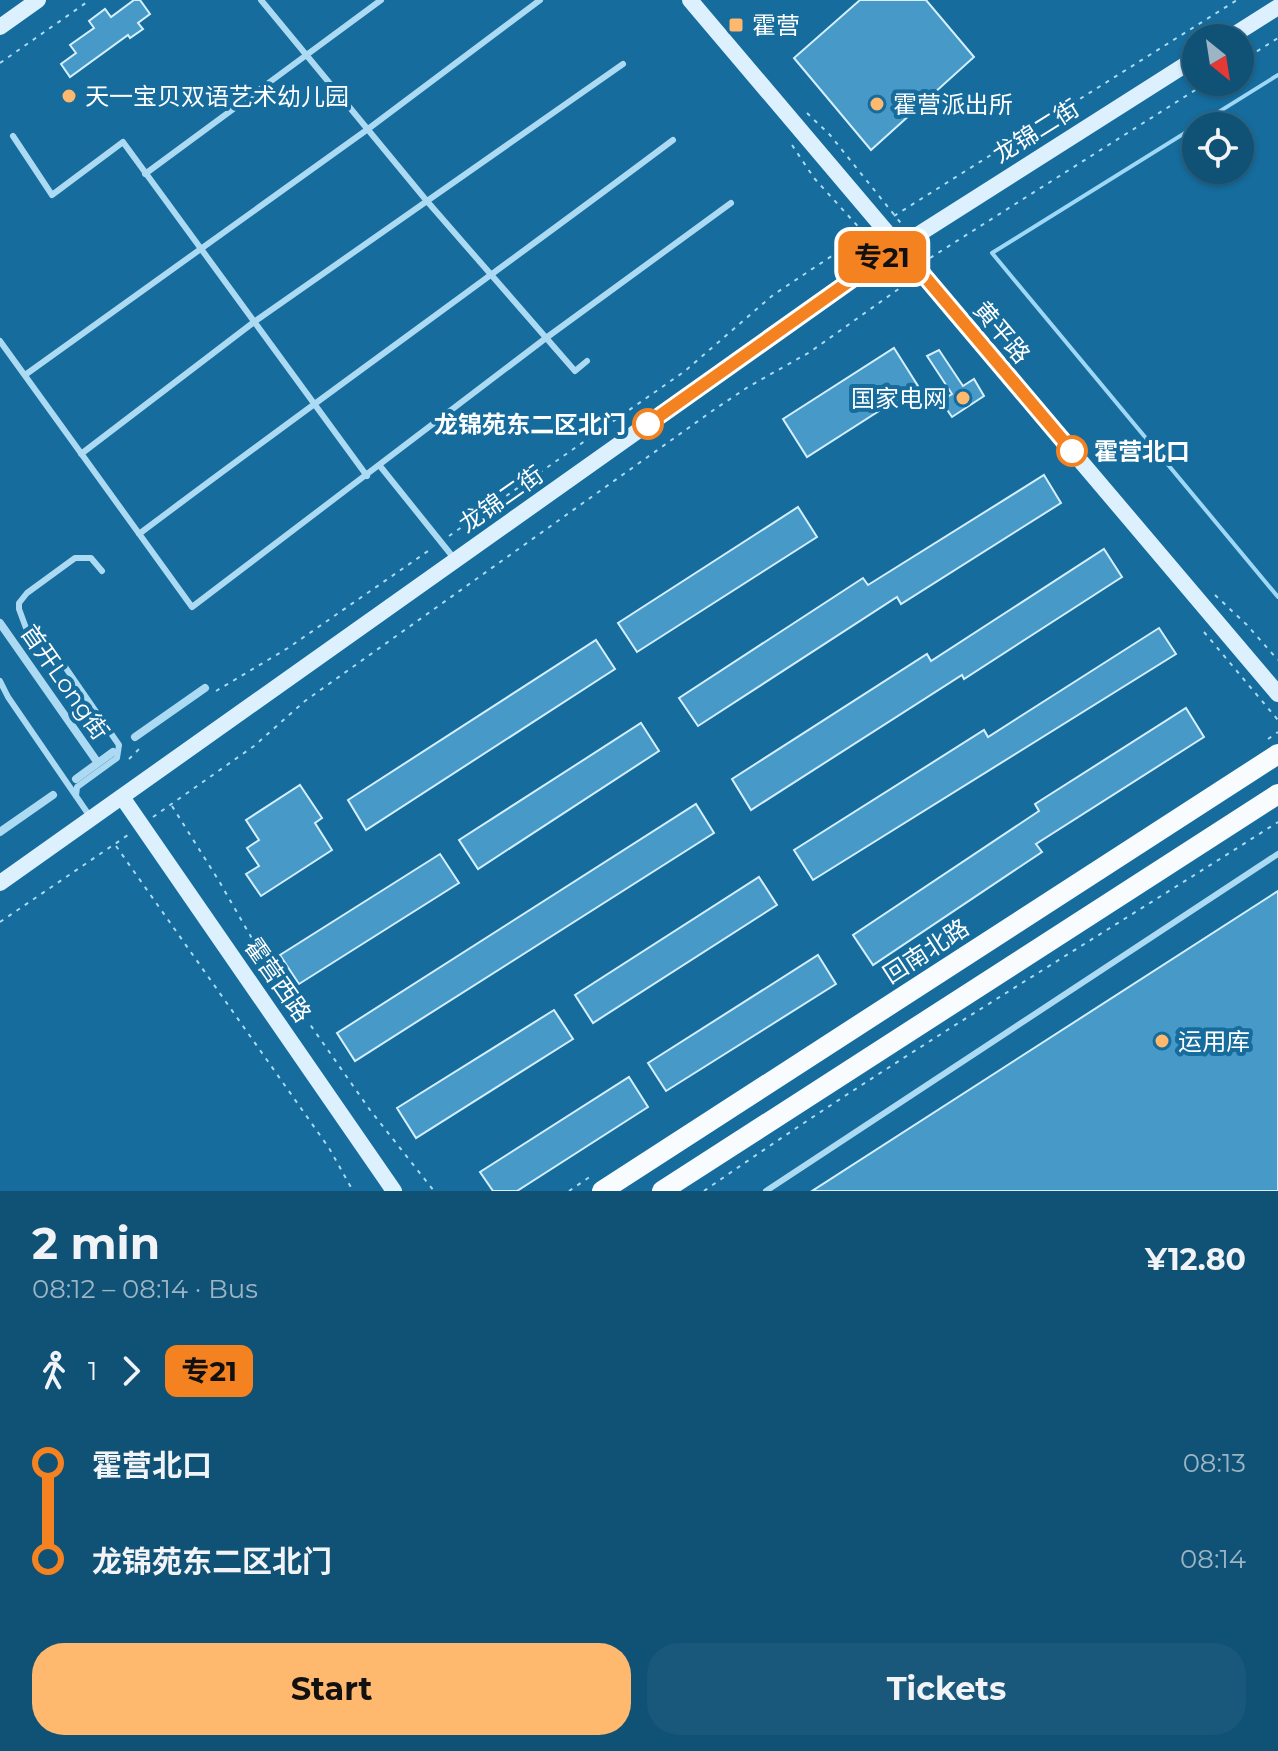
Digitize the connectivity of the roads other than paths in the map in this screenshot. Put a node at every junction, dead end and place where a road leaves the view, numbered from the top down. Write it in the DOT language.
graph roads {
  1 [pos="38,0"];
  2 [pos="261,0"];
  3 [pos="381,0"];
  4 [pos="540,0"];
  5 [pos="690,0"];
  6 [pos="1278,7"];
  7 [pos="1251,24"];
  8 [pos="0,27"];
  9 [pos="307,55"];
  10 [pos="623,64"];
  11 [pos="1182,67"];
  12 [pos="368,129"];
  13 [pos="13,136"];
  14 [pos="673,140"];
  15 [pos="145,174"];
  16 [pos="426,200"];
  17 [pos="731,203"];
  18 [pos="899,246"];
  19 [pos="200,248"];
  20 [pos="492,276"];
  21 [pos="254,322"];
  22 [pos="546,338"];
  23 [pos="0,341"];
  24 [pos="587,361"];
  25 [pos="25,375"];
  26 [pos="313,403"];
  27 [pos="81,454"];
  28 [pos="380,466"];
  29 [pos="367,476"];
  30 [pos="139,534"];
  31 [pos="456,560"];
  32 [pos="102,571"];
  33 [pos="0,623"];
  34 [pos="0,681"];
  35 [pos="207,692"];
  36 [pos="1278,694"];
  37 [pos="135,737"];
  38 [pos="1272,747"];
  39 [pos="113,752"];
  40 [pos="98,763"];
  41 [pos="76,779"];
  42 [pos="1278,794"];
  43 [pos="53,795"];
  44 [pos="76,796"];
  45 [pos="122,797"];
  46 [pos="92,818"];
  47 [pos="0,832"];
  48 [pos="1278,854"];
  49 [pos="0,883"];
  50 [pos="394,1191"];
  51 [pos="602,1191"];
  52 [pos="662,1191"];
  53 [pos="766,1191"];
  1 -- 8 [label="street"];
  2 -- 9 [label="lane"];
  3 -- 9 [label="lane"];
  4 -- 12 [label="lane"];
  5 -- 18 [label="street, 黄平路"];
  6 -- 7 [label="street"];
  9 -- 12 [label="lane"];
  9 -- 15 [label="lane"];
  10 -- 16 [label="lane"];
  11 -- 18 [label="street, 龙锦二街"];
  12 -- 16 [label="lane"];
  12 -- 19 [label="lane"];
  13 -- 15 [label="lane"];
  14 -- 20 [label="lane"];
  15 -- 19 [label="lane"];
  16 -- 20 [label="lane"];
  16 -- 21 [label="lane"];
  17 -- 22 [label="lane"];
  18 -- 31 [label="street, 龙锦二街"];
  18 -- 36 [label="street, 黄平路"];
  19 -- 21 [label="lane"];
  19 -- 25 [label="lane"];
  20 -- 22 [label="lane"];
  20 -- 26 [label="lane"];
  21 -- 26 [label="lane"];
  21 -- 27 [label="lane"];
  22 -- 24 [label="lane"];
  22 -- 28 [label="lane"];
  23 -- 25 [label="lane"];
  25 -- 27 [label="lane"];
  26 -- 29 [label="lane"];
  26 -- 30 [label="lane"];
  27 -- 30 [label="lane"];
  28 -- 29 [label="lane"];
  28 -- 31 [label="lane"];
  29 -- 30 [label="lane"];
  31 -- 45 [label="street, 龙锦二街"];
  32 -- 44 [label="lane"];
  33 -- 40 [label="street, 首开Long街"];
  34 -- 44 [label="lane"];
  35 -- 37 [label="street, 首开Long街"];
  38 -- 51 [label="main road, 回南北路"];
  39 -- 40 [label="street, 首开Long街"];
  40 -- 41 [label="street, 首开Long街"];
  42 -- 52 [label="main road"];
  43 -- 47 [label="street"];
  44 -- 46 [label="lane"];
  45 -- 46 [label="street, 龙锦二街"];
  45 -- 50 [label="street, 霍营西路"];
  46 -- 49 [label="street, 龙锦二街"];
  48 -- 53 [label="lane"];
}
